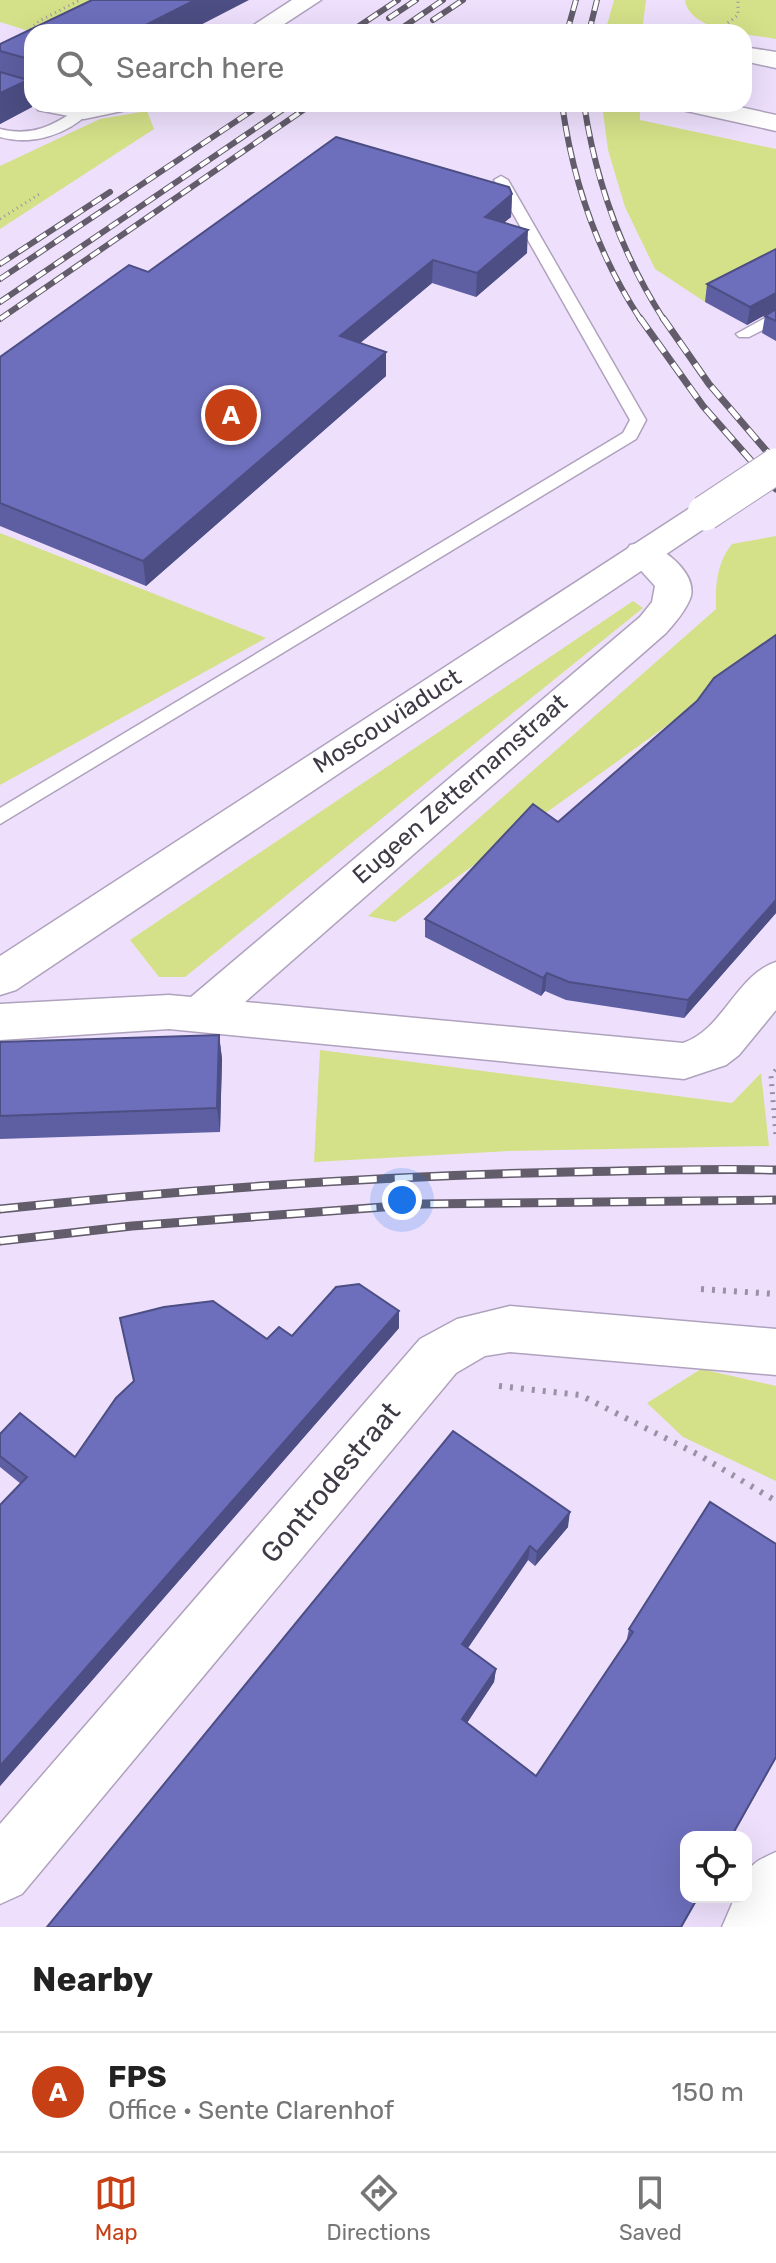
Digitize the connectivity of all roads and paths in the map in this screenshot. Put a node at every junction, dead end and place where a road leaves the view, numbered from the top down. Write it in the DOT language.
graph roads {
  1 [pos="80,0"];
  2 [pos="309,0"];
  3 [pos="738,0"];
  4 [pos="36,24"];
  5 [pos="268,24"];
  6 [pos="726,24"];
  7 [pos="752,56"];
  8 [pos="776,60"];
  9 [pos="82,112"];
  10 [pos="727,112"];
  11 [pos="776,123"];
  12 [pos="0,133"];
  13 [pos="501,180"];
  14 [pos="41,193"];
  15 [pos="0,219"];
  16 [pos="776,317"];
  17 [pos="744,334"];
  18 [pos="776,466"];
  19 [pos="643,553"];
  20 [pos="0,817"];
  21 [pos="0,978"];
  22 [pos="776,979"];
  23 [pos="199,1016"];
  24 [pos="0,1022"];
  25 [pos="776,1070"];
  26 [pos="776,1136"];
  27 [pos="776,1352"];
  28 [pos="424,1372"];
  29 [pos="776,1501"];
  30 [pos="0,1872"];
  31 [pos="776,1884"];
  32 [pos="754,1927"];
  1 -- 4 [label="path"];
  2 -- 5 [label="street"];
  3 -- 6 [label="path"];
  7 -- 8 [label="street"];
  9 -- 12 [label="lane"];
  10 -- 11 [label="street"];
  13 -- 20 [label="lane"];
  14 -- 15 [label="path"];
  16 -- 17 [label="lane"];
  18 -- 19 [label="street, Moscouviaduct, bridge"];
  19 -- 21 [label="street, Moscouviaduct"];
  19 -- 23 [label="street, Eugeen Zetternamstraat"];
  22 -- 23 [label="street"];
  23 -- 24 [label="street"];
  25 -- 26 [label="path"];
  27 -- 28 [label="street, Gontrodestraat"];
  28 -- 29 [label="path"];
  28 -- 30 [label="street, Gontrodestraat"];
  31 -- 32 [label="street"];
}
